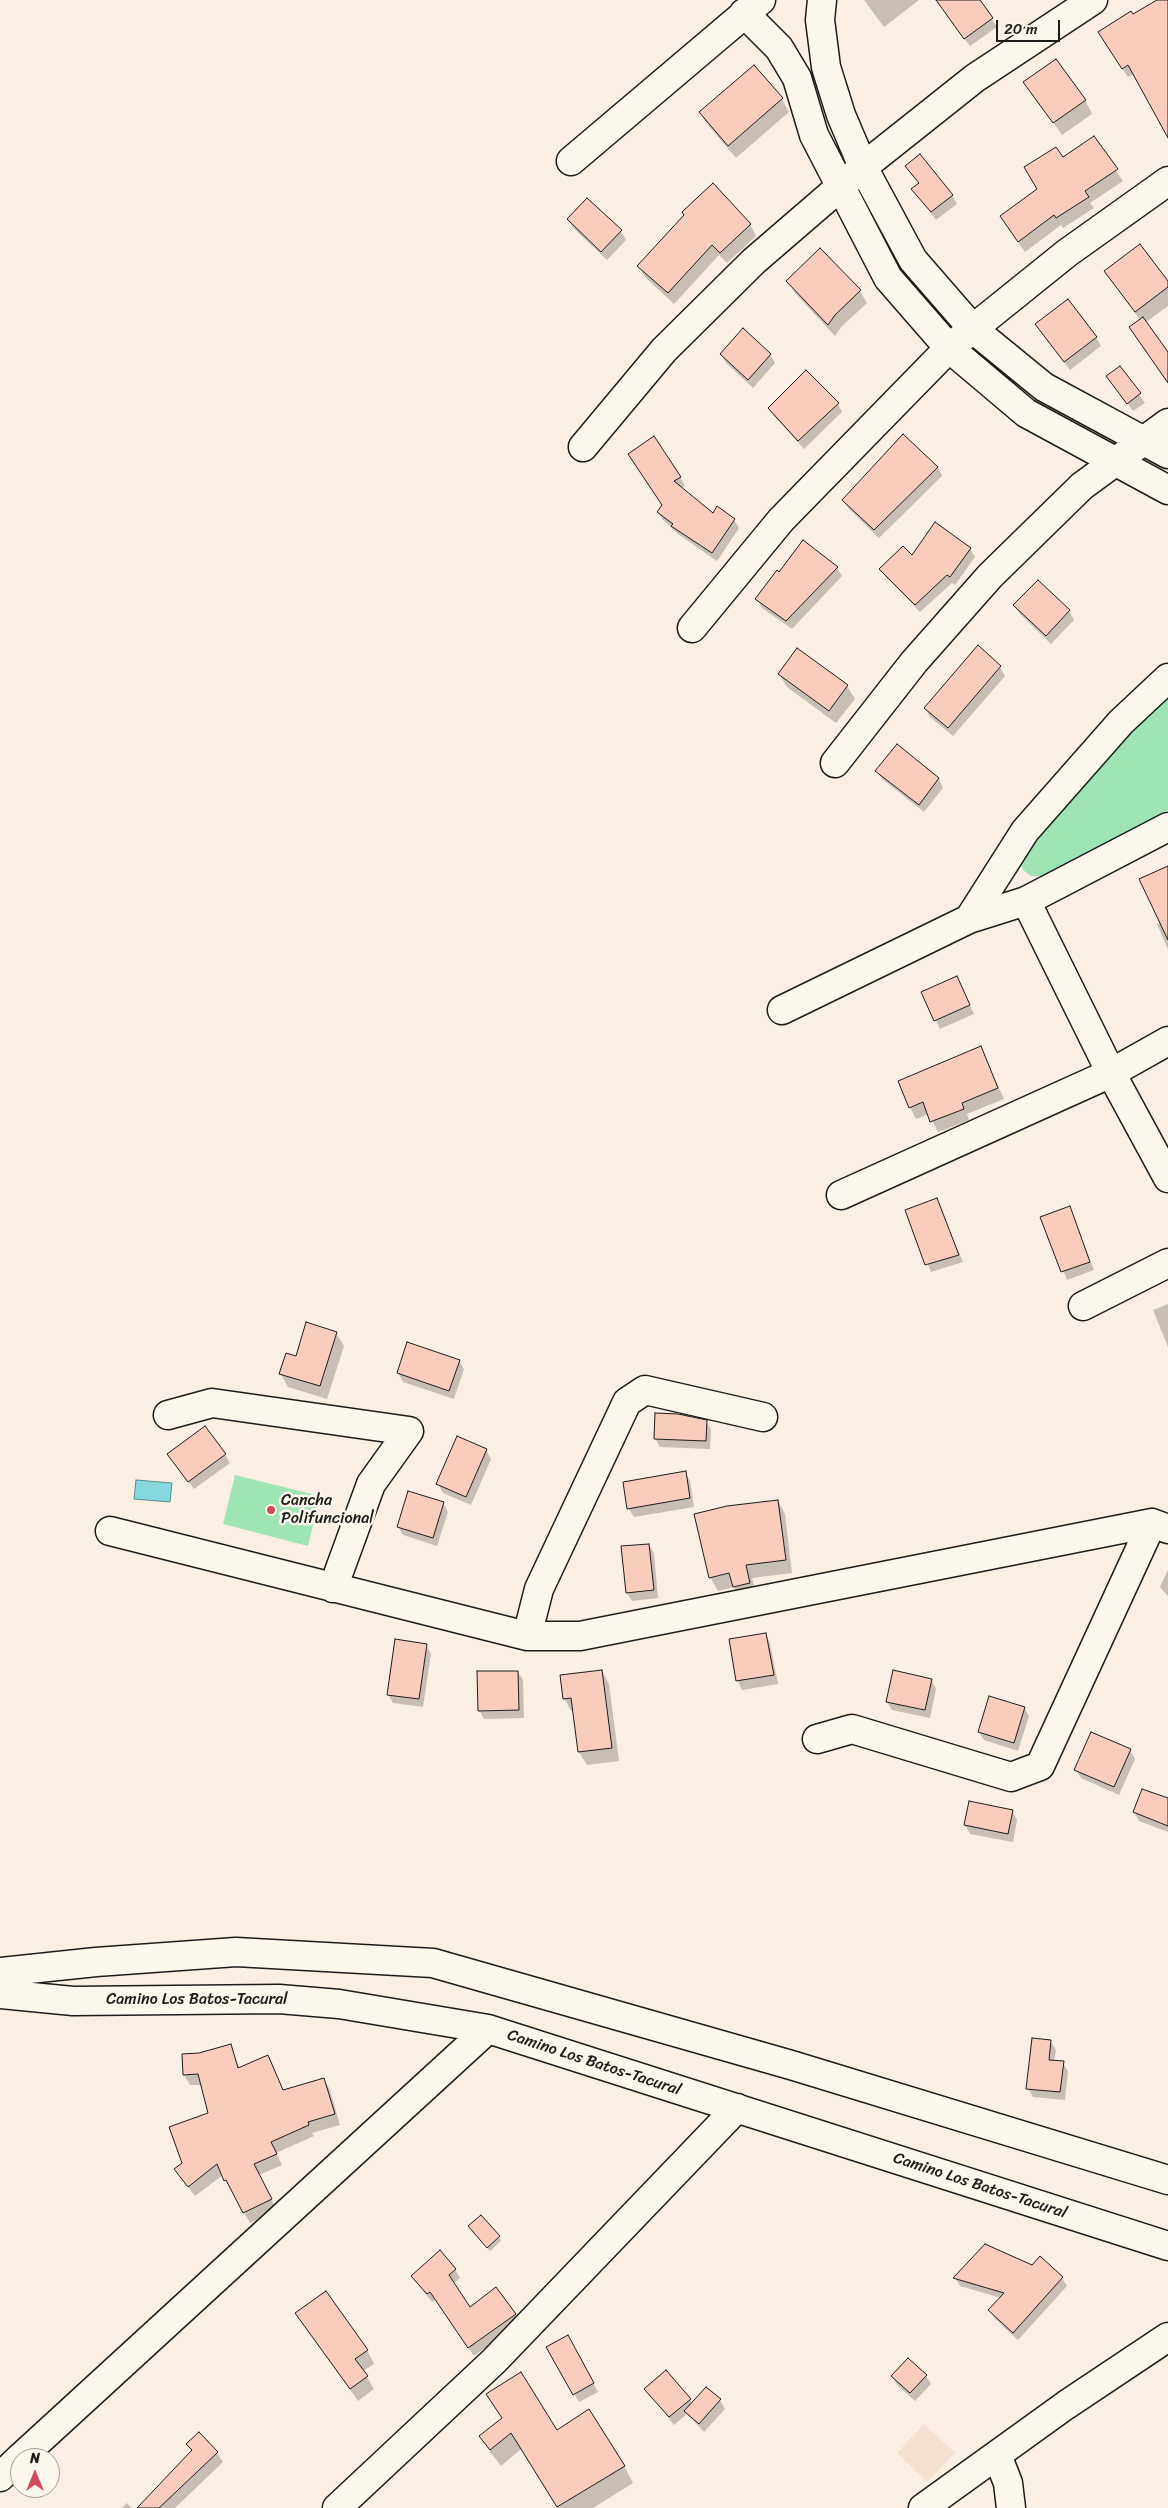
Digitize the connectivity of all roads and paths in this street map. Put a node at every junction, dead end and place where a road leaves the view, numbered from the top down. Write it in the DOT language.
graph roads {
  1 [pos="822,0"];
  2 [pos="1093,0"];
  3 [pos="752,6"];
  4 [pos="571,161"];
  5 [pos="863,167"];
  6 [pos="1168,181"];
  7 [pos="840,188"];
  8 [pos="973,329"];
  9 [pos="949,348"];
  10 [pos="1168,424"];
  11 [pos="583,447"];
  12 [pos="1156,448"];
  13 [pos="1116,463"];
  14 [pos="1168,490"];
  15 [pos="692,628"];
  16 [pos="1168,678"];
  17 [pos="835,763"];
  18 [pos="1168,827"];
  19 [pos="1026,902"];
  20 [pos="969,919"];
  21 [pos="782,1010"];
  22 [pos="1168,1042"];
  23 [pos="1111,1073"];
  24 [pos="1168,1178"];
  25 [pos="841,1195"];
  26 [pos="1168,1263"];
  27 [pos="1083,1306"];
  28 [pos="168,1415"];
  29 [pos="763,1416"];
  30 [pos="1160,1526"];
  31 [pos="110,1531"];
  32 [pos="333,1588"];
  33 [pos="527,1636"];
  34 [pos="817,1739"];
  35 [pos="0,1972"];
  36 [pos="0,1994"];
  37 [pos="488,2028"];
  38 [pos="737,2108"];
  39 [pos="1168,2180"];
  40 [pos="1168,2246"];
  41 [pos="1168,2337"];
  42 [pos="31,2448"];
  43 [pos="997,2456"];
  44 [pos="10,2468"];
  45 [pos="0,2477"];
  46 [pos="337,2508"];
  47 [pos="923,2508"];
  48 [pos="1011,2508"];
  1 -- 5 [label="street"];
  2 -- 5 [label="street"];
  3 -- 4 [label="street"];
  3 -- 7 [label="street"];
  5 -- 7 [label="street"];
  5 -- 8 [label="street"];
  6 -- 8 [label="street"];
  7 -- 9 [label="street"];
  7 -- 11 [label="street"];
  8 -- 9 [label="street"];
  8 -- 12 [label="street"];
  9 -- 13 [label="street"];
  9 -- 15 [label="street"];
  10 -- 12 [label="street"];
  12 -- 13 [label="street"];
  13 -- 14 [label="street"];
  13 -- 17 [label="street"];
  16 -- 20 [label="street"];
  18 -- 19 [label="street"];
  19 -- 20 [label="street"];
  19 -- 23 [label="street"];
  20 -- 21 [label="street"];
  22 -- 23 [label="street"];
  23 -- 24 [label="street"];
  23 -- 25 [label="street"];
  26 -- 27 [label="street"];
  28 -- 32 [label="street"];
  29 -- 33 [label="street"];
  30 -- 33 [label="street"];
  30 -- 34 [label="street"];
  31 -- 32 [label="street"];
  32 -- 33 [label="street"];
  35 -- 39 [label="street"];
  36 -- 37 [label="street, Camino Los Batos-Tacural"];
  37 -- 38 [label="street, Camino Los Batos-Tacural"];
  37 -- 42 [label="street"];
  38 -- 40 [label="street, Camino Los Batos-Tacural"];
  38 -- 46 [label="street"];
  41 -- 43 [label="street"];
  43 -- 47 [label="street"];
  43 -- 48 [label="street"];
  44 -- 45 [label="street"];
}
